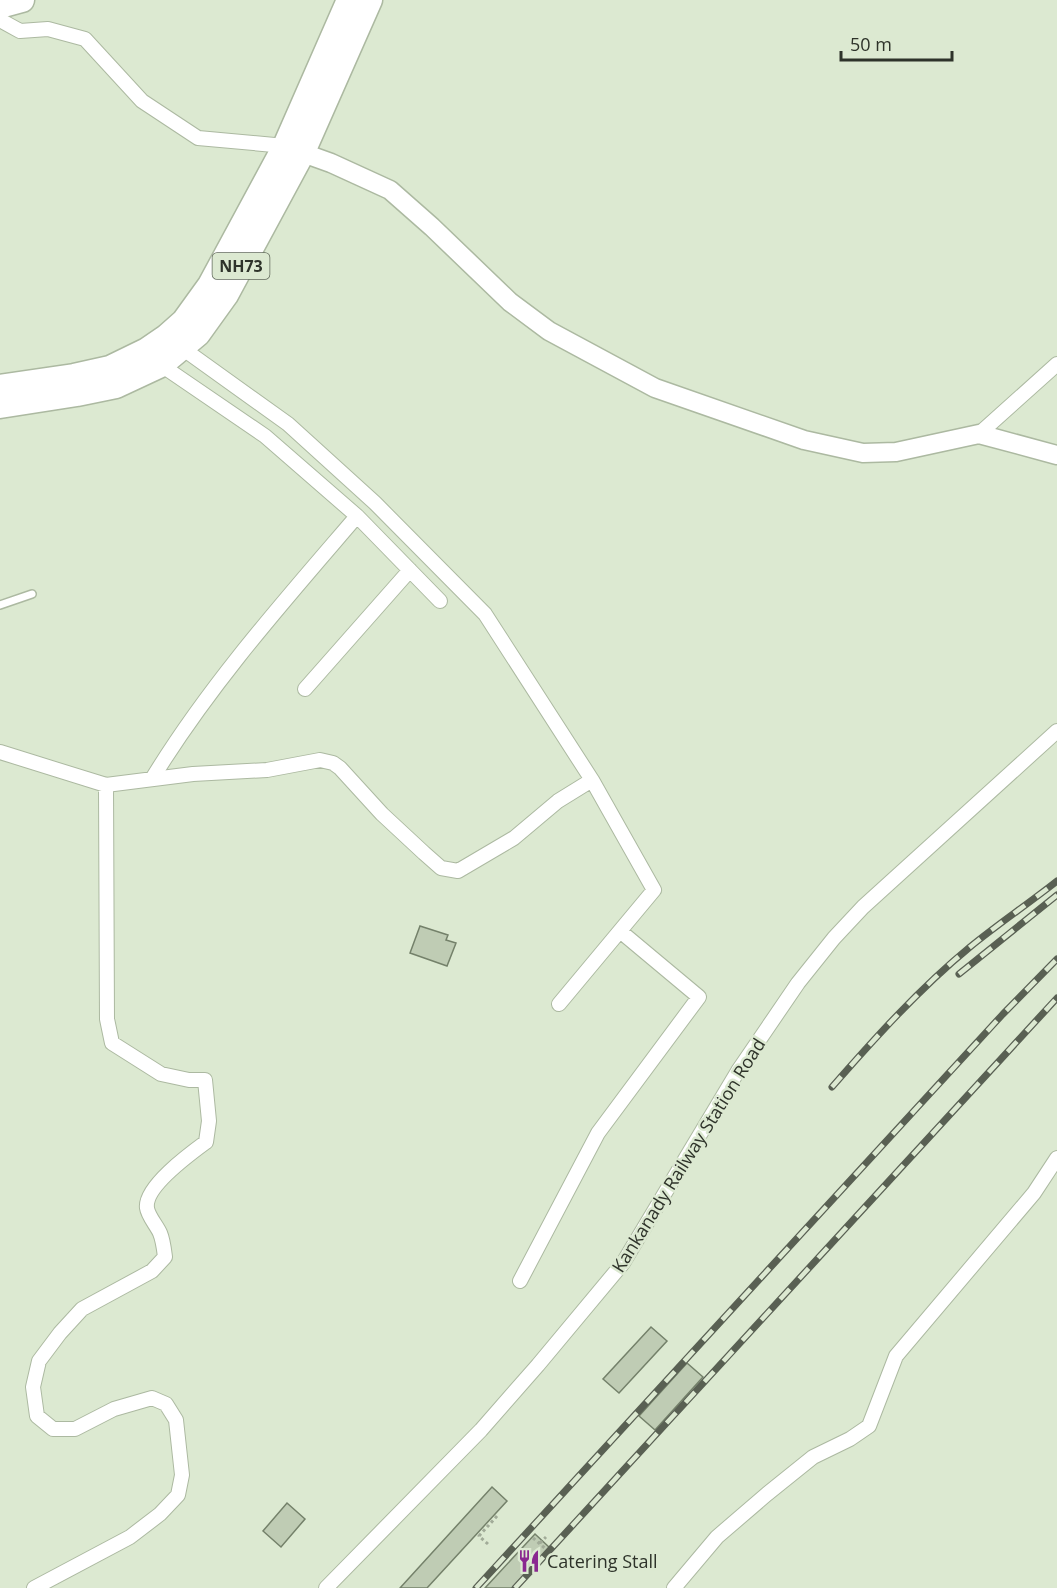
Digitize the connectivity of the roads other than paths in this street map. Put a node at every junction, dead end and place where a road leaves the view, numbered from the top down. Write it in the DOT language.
graph roads {
  1 [pos="22,0"];
  2 [pos="350,0"];
  3 [pos="370,0"];
  4 [pos="0,6"];
  5 [pos="0,20"];
  6 [pos="293,150"];
  7 [pos="182,348"];
  8 [pos="1057,364"];
  9 [pos="161,365"];
  10 [pos="0,387"];
  11 [pos="0,406"];
  12 [pos="979,434"];
  13 [pos="1057,455"];
  14 [pos="357,516"];
  15 [pos="410,570"];
  16 [pos="32,594"];
  17 [pos="440,601"];
  18 [pos="0,605"];
  19 [pos="305,689"];
  20 [pos="1057,731"];
  21 [pos="0,752"];
  22 [pos="152,779"];
  23 [pos="592,780"];
  24 [pos="106,785"];
  25 [pos="620,931"];
  26 [pos="560,1004"];
  27 [pos="1057,1158"];
  28 [pos="520,1281"];
  29 [pos="34,1588"];
  30 [pos="326,1588"];
  31 [pos="674,1588"];
  1 -- 4 [label="highway"];
  2 -- 6 [label="highway, NH73"];
  3 -- 6 [label="highway, NH73"];
  5 -- 6 [label="street"];
  6 -- 7 [label="highway, NH73"];
  6 -- 10 [label="highway, NH73"];
  6 -- 12 [label="street"];
  7 -- 9 [label="highway, NH73"];
  7 -- 23 [label="street"];
  8 -- 12 [label="street"];
  9 -- 11 [label="highway, NH73"];
  9 -- 14 [label="street"];
  12 -- 13 [label="street"];
  14 -- 15 [label="street"];
  14 -- 22 [label="street"];
  15 -- 17 [label="street"];
  15 -- 19 [label="street"];
  16 -- 18 [label="lane"];
  20 -- 30 [label="street, Kankanady Railway Station Road"];
  21 -- 24 [label="street"];
  22 -- 23 [label="street"];
  22 -- 24 [label="street"];
  23 -- 25 [label="street"];
  24 -- 29 [label="street"];
  25 -- 26 [label="street"];
  25 -- 28 [label="street"];
  27 -- 31 [label="street"];
}
